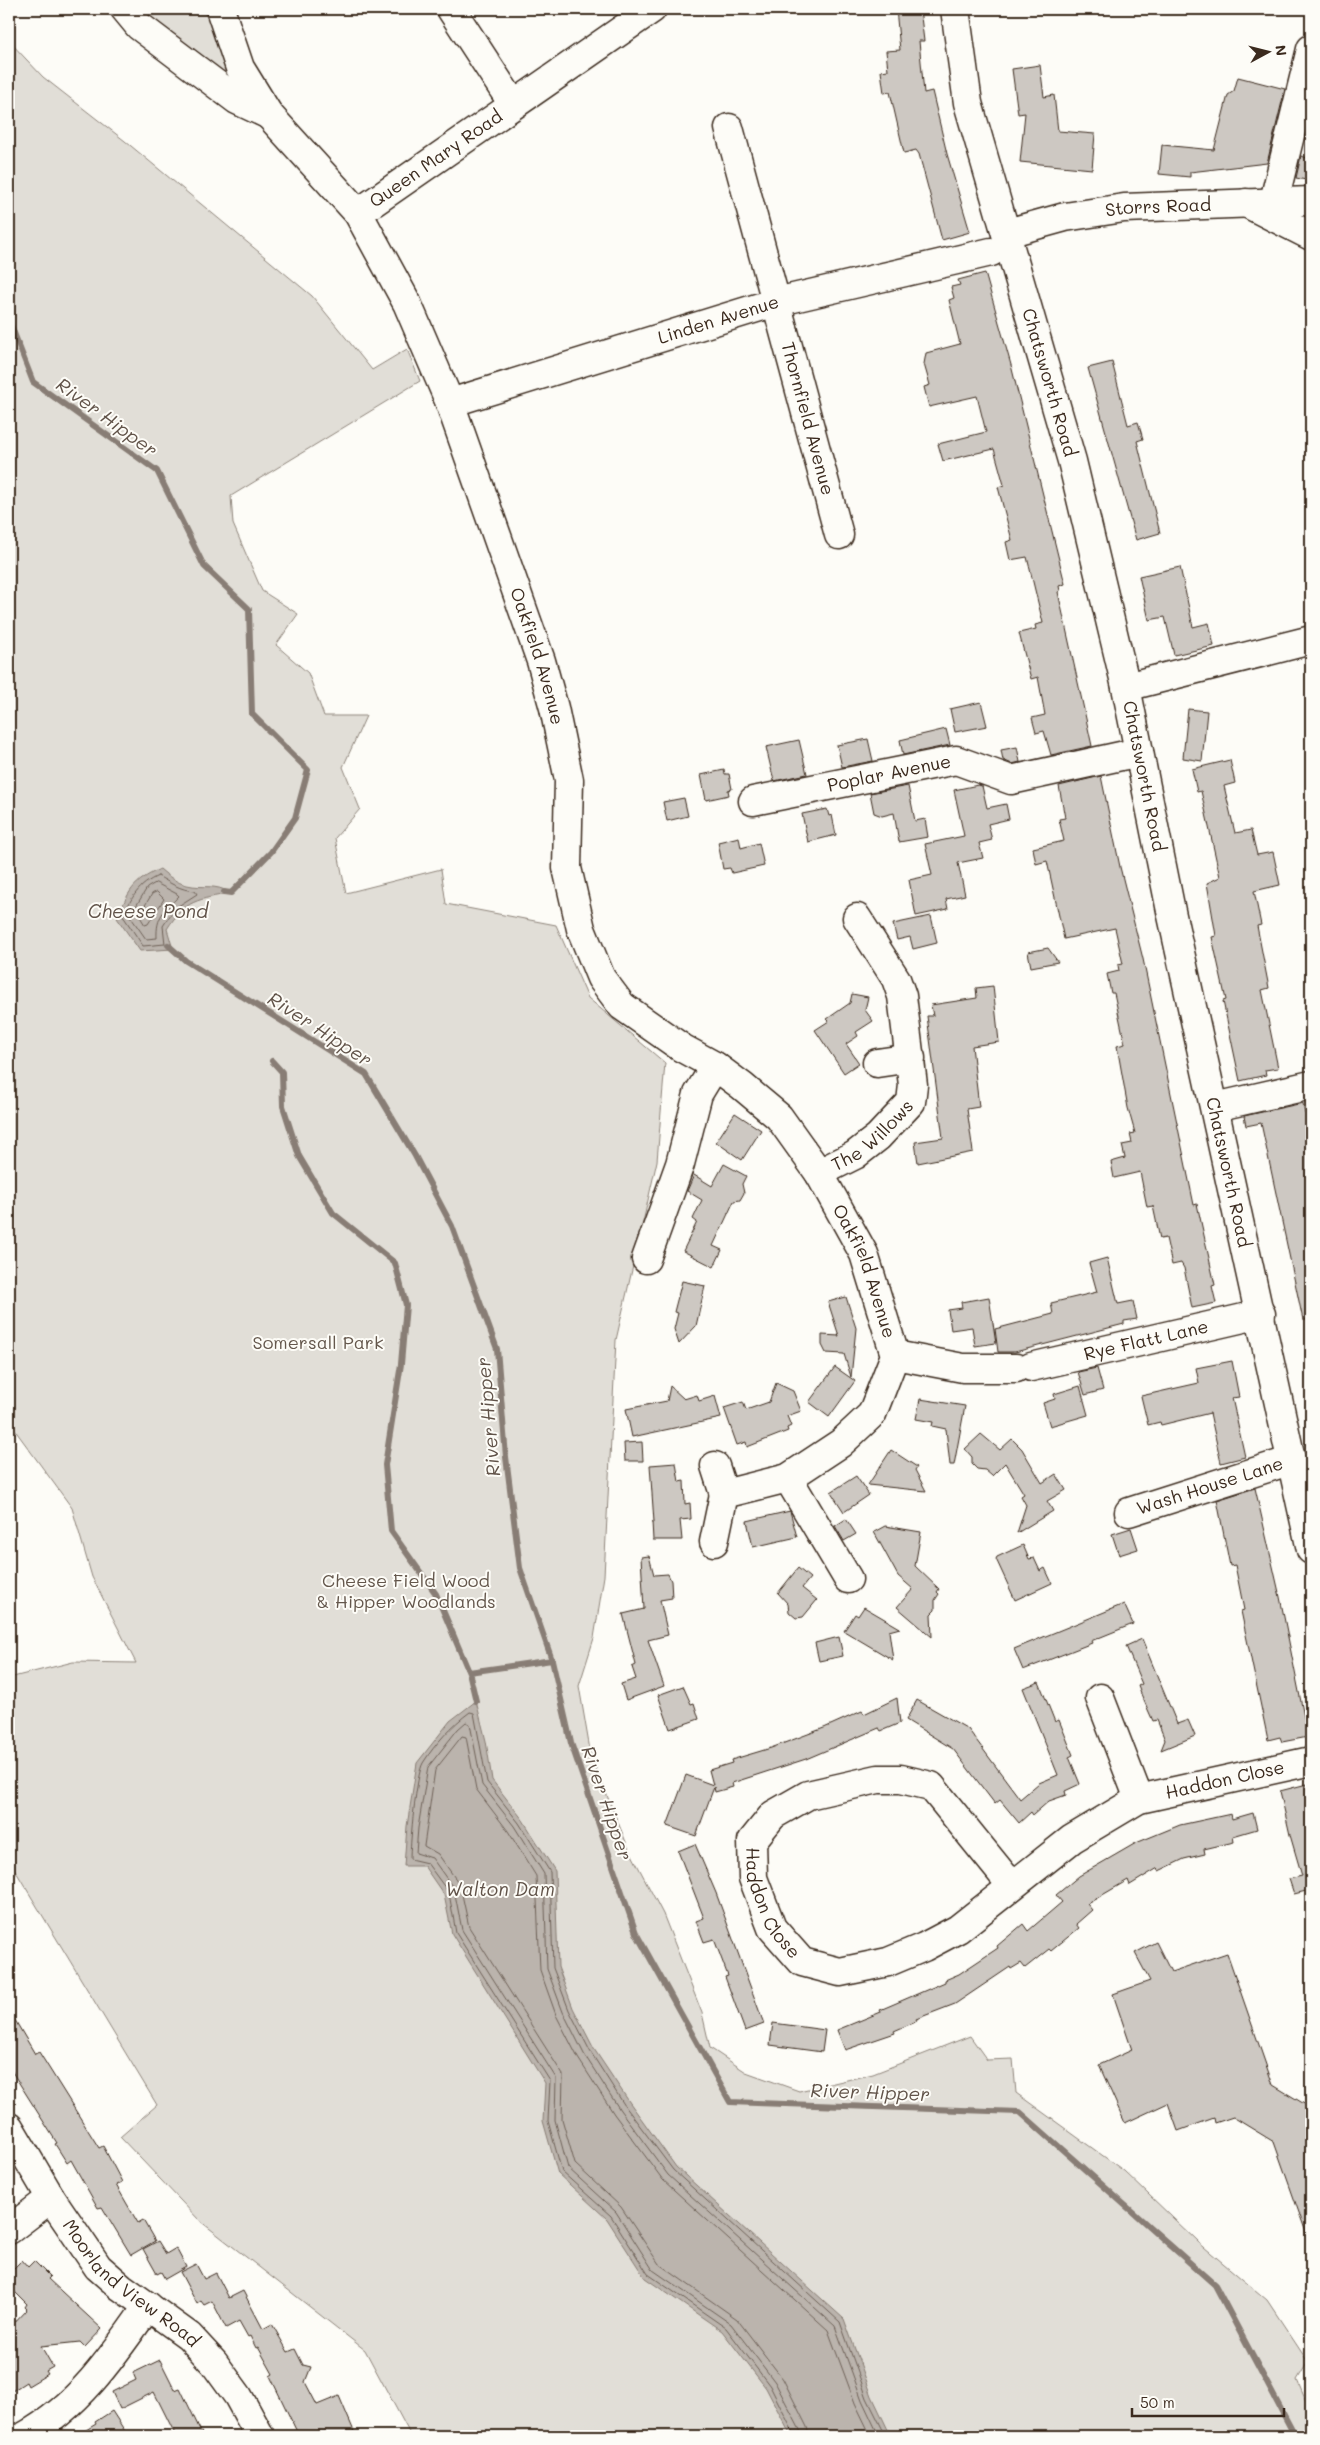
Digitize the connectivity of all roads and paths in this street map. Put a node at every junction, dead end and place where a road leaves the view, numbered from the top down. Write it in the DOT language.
graph roads {
  1 [pos="125,9"];
  2 [pos="220,9"];
  3 [pos="451,9"];
  4 [pos="652,9"];
  5 [pos="955,9"];
  6 [pos="1311,49"];
  7 [pos="513,104"];
  8 [pos="269,115"];
  9 [pos="730,128"];
  10 [pos="1274,201"];
  11 [pos="1311,201"];
  12 [pos="1246,203"];
  13 [pos="358,213"];
  14 [pos="1311,236"];
  15 [pos="999,242"];
  16 [pos="776,302"];
  17 [pos="450,403"];
  18 [pos="839,535"];
  19 [pos="1311,640"];
  20 [pos="1126,687"];
  21 [pos="1139,752"];
  22 [pos="753,802"];
  23 [pos="857,918"];
  24 [pos="911,1058"];
  25 [pos="878,1063"];
  26 [pos="715,1066"];
  27 [pos="1311,1085"];
  28 [pos="1215,1107"];
  29 [pos="819,1172"];
  30 [pos="646,1259"];
  31 [pos="1261,1314"];
  32 [pos="895,1355"];
  33 [pos="1292,1460"];
  34 [pos="715,1466"];
  35 [pos="788,1478"];
  36 [pos="724,1494"];
  37 [pos="1307,1506"];
  38 [pos="1129,1512"];
  39 [pos="714,1542"];
  40 [pos="1311,1550"];
  41 [pos="848,1579"];
  42 [pos="1100,1698"];
  43 [pos="1311,1761"];
  44 [pos="1139,1798"];
  45 [pos="1012,1886"];
  46 [pos="9,2127"];
  47 [pos="51,2198"];
  48 [pos="9,2230"];
  49 [pos="148,2306"];
  50 [pos="25,2436"];
  51 [pos="260,2436"];
  1 -- 8 [label="main road"];
  2 -- 8 [label="main road"];
  3 -- 7 [label="main road, Queen Mary Road"];
  4 -- 7 [label="main road, Queen Mary Road"];
  5 -- 15 [label="main road, Chatsworth Road"];
  6 -- 10 [label="main road"];
  7 -- 13 [label="main road, Queen Mary Road"];
  8 -- 13 [label="main road, Oakfield Avenue"];
  9 -- 16 [label="main road, Thornfield Avenue"];
  10 -- 11 [label="main road, Storrs Road"];
  10 -- 12 [label="main road, Storrs Road"];
  12 -- 14 [label="main road"];
  12 -- 15 [label="main road, Storrs Road"];
  13 -- 17 [label="main road, Oakfield Avenue"];
  15 -- 16 [label="main road, Linden Avenue"];
  15 -- 20 [label="main road, Chatsworth Road"];
  16 -- 17 [label="main road, Linden Avenue"];
  16 -- 18 [label="main road, Thornfield Avenue"];
  17 -- 26 [label="main road, Oakfield Avenue"];
  19 -- 20 [label="main road"];
  20 -- 21 [label="main road, Chatsworth Road"];
  21 -- 22 [label="main road, Poplar Avenue"];
  21 -- 28 [label="main road, Chatsworth Road"];
  23 -- 24 [label="main road, The Willows"];
  24 -- 25 [label="main road"];
  24 -- 29 [label="main road, The Willows"];
  26 -- 29 [label="main road, Oakfield Avenue"];
  26 -- 30 [label="main road"];
  27 -- 28 [label="main road"];
  28 -- 31 [label="main road, Chatsworth Road"];
  29 -- 32 [label="main road, Oakfield Avenue"];
  31 -- 32 [label="main road, Rye Flatt Lane"];
  31 -- 33 [label="main road, Chatsworth Road"];
  32 -- 35 [label="main road, Oakfield Avenue"];
  33 -- 37 [label="main road, Chatsworth Road"];
  33 -- 38 [label="main road, Wash House Lane"];
  34 -- 36 [label="main road"];
  35 -- 36 [label="main road, Oakfield Avenue"];
  35 -- 41 [label="main road"];
  36 -- 39 [label="main road"];
  37 -- 40 [label="main road, Chatsworth Road"];
  42 -- 44 [label="main road"];
  43 -- 44 [label="main road, Haddon Close"];
  44 -- 45 [label="main road, Haddon Close"];
  45 -- 45 [label="main road, Haddon Close"];
  46 -- 47 [label="main road, Moorland View Road"];
  47 -- 48 [label="main road"];
  47 -- 49 [label="main road, Moorland View Road"];
  49 -- 50 [label="main road"];
  49 -- 51 [label="main road, Moorland View Road"];
}
